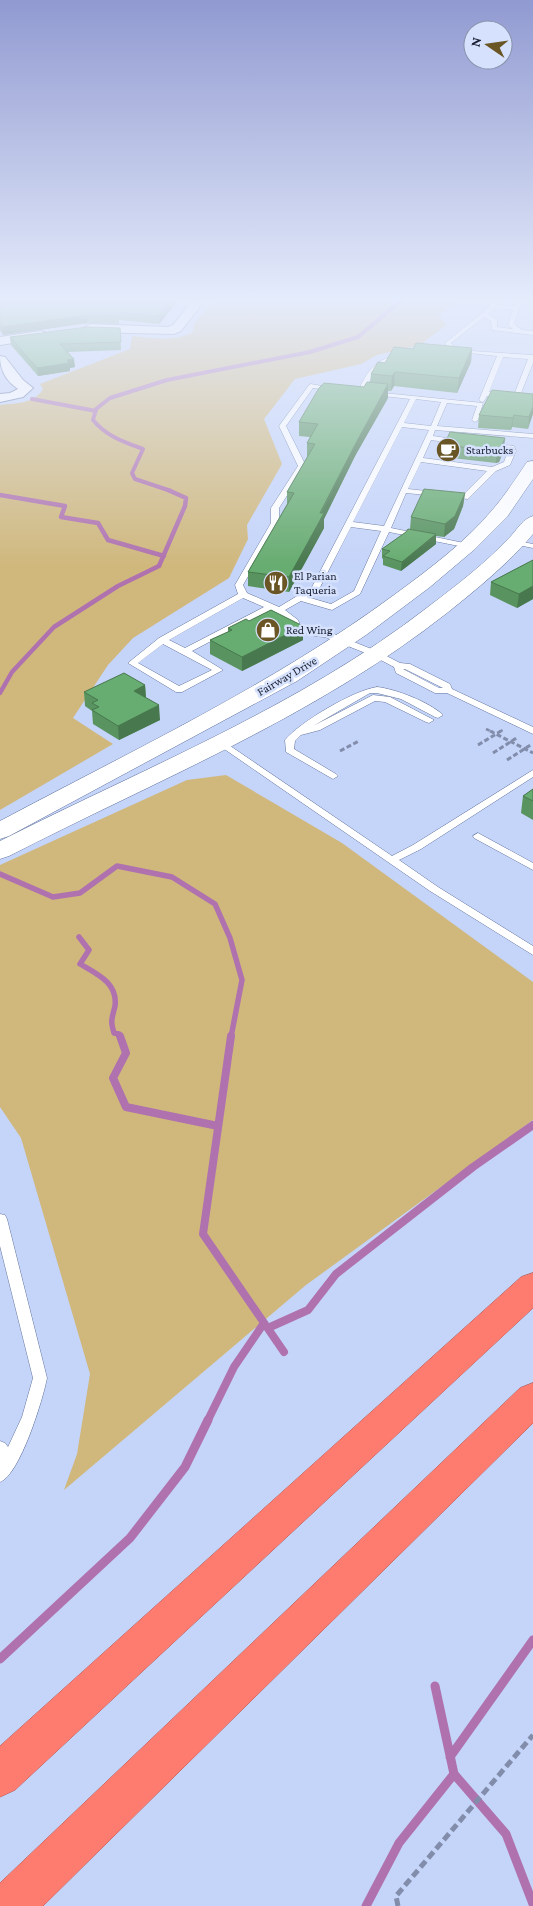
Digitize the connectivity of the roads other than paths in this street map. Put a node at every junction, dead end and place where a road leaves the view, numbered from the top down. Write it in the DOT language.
graph roads {
  1 [pos="26,388"];
  2 [pos="311,388"];
  3 [pos="331,388"];
  4 [pos="362,388"];
  5 [pos="487,388"];
  6 [pos="520,388"];
  7 [pos="341,389"];
  8 [pos="351,390"];
  9 [pos="361,391"];
  10 [pos="485,394"];
  11 [pos="414,397"];
  12 [pos="0,398"];
  13 [pos="445,400"];
  14 [pos="481,404"];
  15 [pos="475,420"];
  16 [pos="400,425"];
  17 [pos="434,428"];
  18 [pos="457,431"];
  19 [pos="533,436"];
  20 [pos="430,438"];
  21 [pos="466,442"];
  22 [pos="533,442"];
  23 [pos="476,443"];
  24 [pos="419,460"];
  25 [pos="533,466"];
  26 [pos="493,468"];
  27 [pos="404,491"];
  28 [pos="533,522"];
  29 [pos="349,524"];
  30 [pos="386,529"];
  31 [pos="524,544"];
  32 [pos="466,546"];
  33 [pos="243,596"];
  34 [pos="300,598"];
  35 [pos="275,608"];
  36 [pos="335,637"];
  37 [pos="162,640"];
  38 [pos="185,651"];
  39 [pos="376,654"];
  40 [pos="433,717"];
  41 [pos="532,730"];
  42 [pos="220,742"];
  43 [pos="533,773"];
  44 [pos="333,776"];
  45 [pos="478,836"];
  46 [pos="5,842"];
  47 [pos="392,860"];
  48 [pos="533,867"];
  49 [pos="533,951"];
  50 [pos="0,1219"];
  51 [pos="533,1287"];
  52 [pos="533,1399"];
  53 [pos="0,1448"];
  54 [pos="4,1469"];
  55 [pos="90,1692"];
  56 [pos="0,1754"];
  57 [pos="149,1770"];
  58 [pos="0,1775"];
  59 [pos="10,1906"];
  60 [pos="30,1906"];
  1 -- 12 [label="street"];
  2 -- 33 [label="lane"];
  3 -- 7 [label="lane"];
  4 -- 9 [label="lane"];
  5 -- 10 [label="lane"];
  6 -- 10 [label="lane"];
  8 -- 9 [label="lane"];
  9 -- 11 [label="lane"];
  10 -- 14 [label="lane"];
  11 -- 13 [label="lane"];
  11 -- 16 [label="lane"];
  13 -- 14 [label="lane"];
  13 -- 17 [label="lane"];
  14 -- 15 [label="lane"];
  16 -- 17 [label="lane"];
  16 -- 29 [label="lane"];
  17 -- 18 [label="lane"];
  17 -- 20 [label="lane"];
  18 -- 19 [label="lane"];
  18 -- 22 [label="lane"];
  20 -- 21 [label="lane"];
  20 -- 24 [label="lane"];
  23 -- 26 [label="lane"];
  24 -- 26 [label="lane"];
  24 -- 27 [label="lane"];
  25 -- 32 [label="main road, Fairway Drive"];
  26 -- 27 [label="lane"];
  27 -- 30 [label="lane"];
  28 -- 31 [label="main road, Fairway Drive"];
  29 -- 30 [label="lane"];
  29 -- 34 [label="lane"];
  30 -- 32 [label="lane"];
  30 -- 34 [label="lane"];
  31 -- 39 [label="main road, Fairway Drive"];
  32 -- 36 [label="main road, Fairway Drive"];
  33 -- 35 [label="lane"];
  33 -- 37 [label="lane"];
  34 -- 35 [label="lane"];
  35 -- 36 [label="lane"];
  35 -- 38 [label="lane"];
  36 -- 39 [label="lane"];
  36 -- 46 [label="main road, Fairway Drive"];
  37 -- 38 [label="lane"];
  37 -- 38 [label="lane"];
  39 -- 41 [label="lane"];
  39 -- 42 [label="main road, Fairway Drive"];
  40 -- 44 [label="lane"];
  42 -- 46 [label="main road, Fairway Drive"];
  42 -- 47 [label="lane"];
  43 -- 47 [label="lane"];
  45 -- 48 [label="lane"];
  47 -- 49 [label="lane"];
  50 -- 54 [label="lane"];
  51 -- 55 [label="highway"];
  52 -- 57 [label="highway"];
  53 -- 54 [label="lane"];
  55 -- 56 [label="highway"];
  55 -- 58 [label="highway"];
  57 -- 59 [label="highway"];
  57 -- 60 [label="highway"];
}
